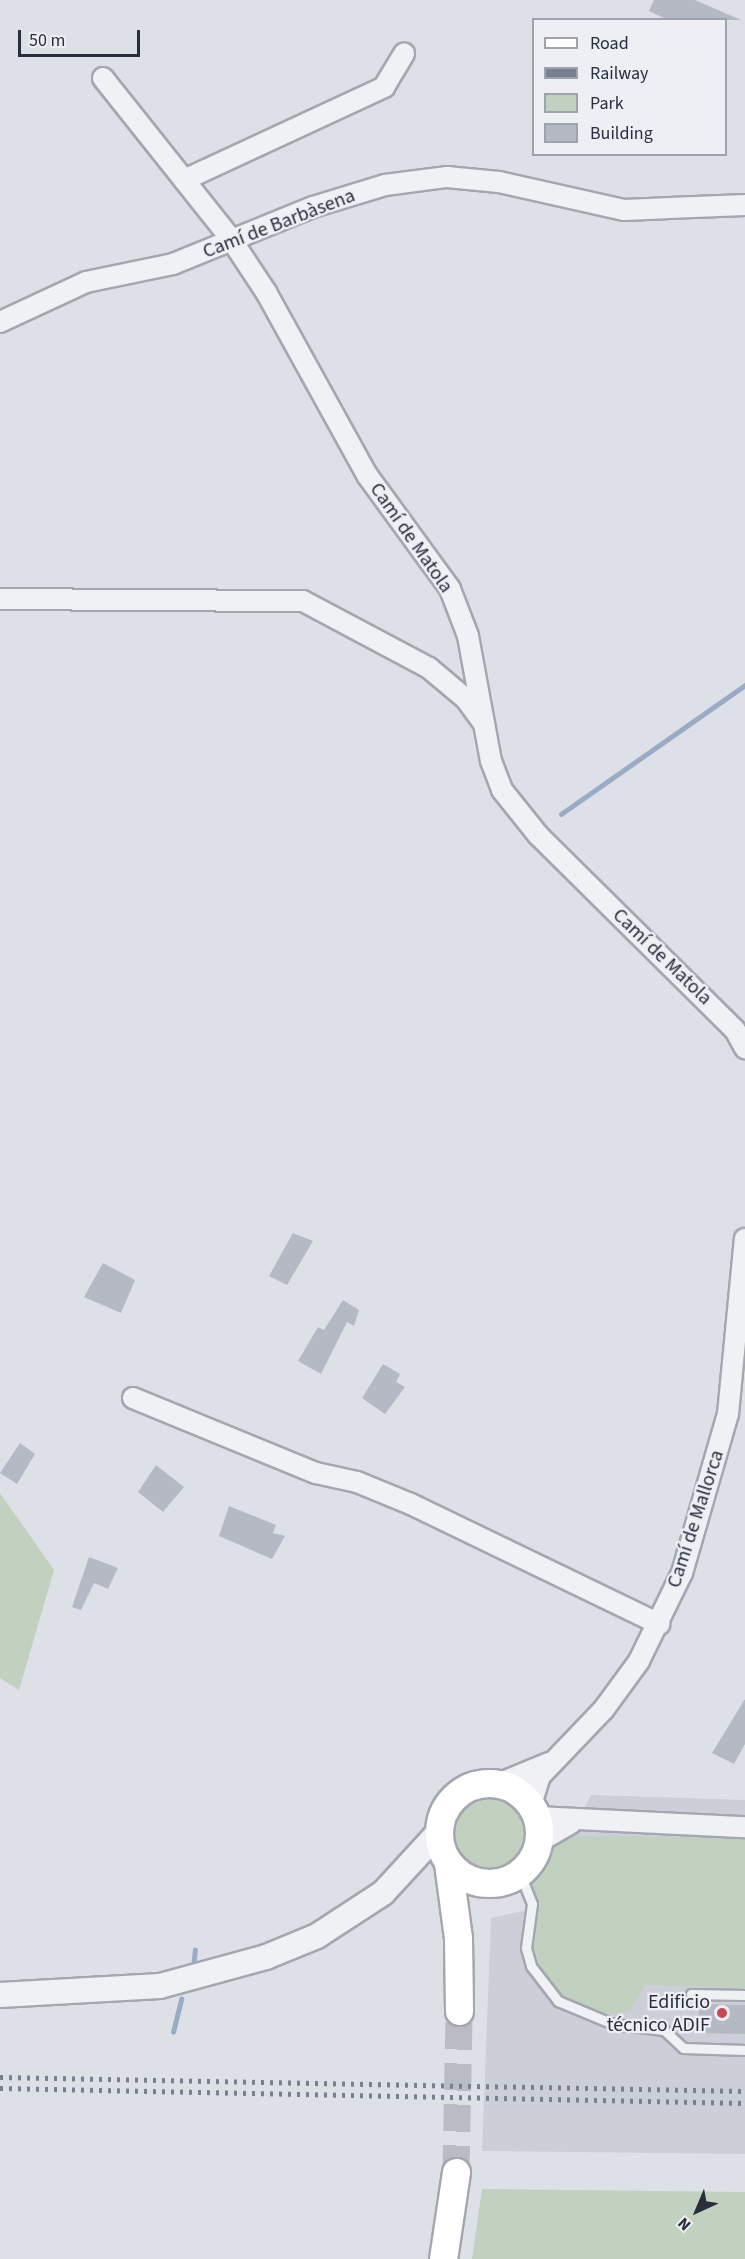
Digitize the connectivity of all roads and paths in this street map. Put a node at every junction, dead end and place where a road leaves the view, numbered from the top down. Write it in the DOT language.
graph roads {
  1 [pos="404,54"];
  2 [pos="103,78"];
  3 [pos="184,180"];
  4 [pos="745,205"];
  5 [pos="231,239"];
  6 [pos="0,322"];
  7 [pos="0,599"];
  8 [pos="488,728"];
  9 [pos="745,1048"];
  10 [pos="745,1239"];
  11 [pos="133,1398"];
  12 [pos="659,1624"];
  13 [pos="554,1760"];
  14 [pos="498,1784"];
  15 [pos="536,1821"];
  16 [pos="745,1827"];
  17 [pos="439,1832"];
  18 [pos="448,1863"];
  19 [pos="520,1874"];
  20 [pos="482,1884"];
  21 [pos="458,1938"];
  22 [pos="691,1994"];
  23 [pos="0,1995"];
  24 [pos="745,1995"];
  25 [pos="0,2001"];
  26 [pos="459,2011"];
  27 [pos="745,2050"];
  28 [pos="456,2172"];
  29 [pos="443,2259"];
  1 -- 3 [label="street"];
  2 -- 3 [label="street, Camí de Matola"];
  3 -- 5 [label="street, Camí de Matola"];
  4 -- 5 [label="street, Camí de Barbàsena"];
  5 -- 6 [label="street, Camí de Barbàsena"];
  5 -- 8 [label="street, Camí de Matola"];
  7 -- 8 [label="street"];
  8 -- 9 [label="street, Camí de Matola"];
  10 -- 12 [label="street, Camí de Mallorca"];
  11 -- 12 [label="street"];
  12 -- 13 [label="street, Camí de Mallorca"];
  13 -- 14 [label="street, Camí de Mallorca"];
  13 -- 15 [label="street, Camí de Mallorca"];
  14 -- 15 [label="main road"];
  14 -- 17 [label="main road"];
  15 -- 16 [label="street"];
  15 -- 19 [label="main road"];
  17 -- 18 [label="main road"];
  17 -- 23 [label="street"];
  18 -- 20 [label="main road"];
  18 -- 21 [label="main road"];
  18 -- 25 [label="street"];
  19 -- 20 [label="main road"];
  19 -- 27 [label="lane"];
  20 -- 21 [label="main road"];
  21 -- 26 [label="main road"];
  22 -- 24 [label="lane"];
  28 -- 29 [label="main road"];
}
